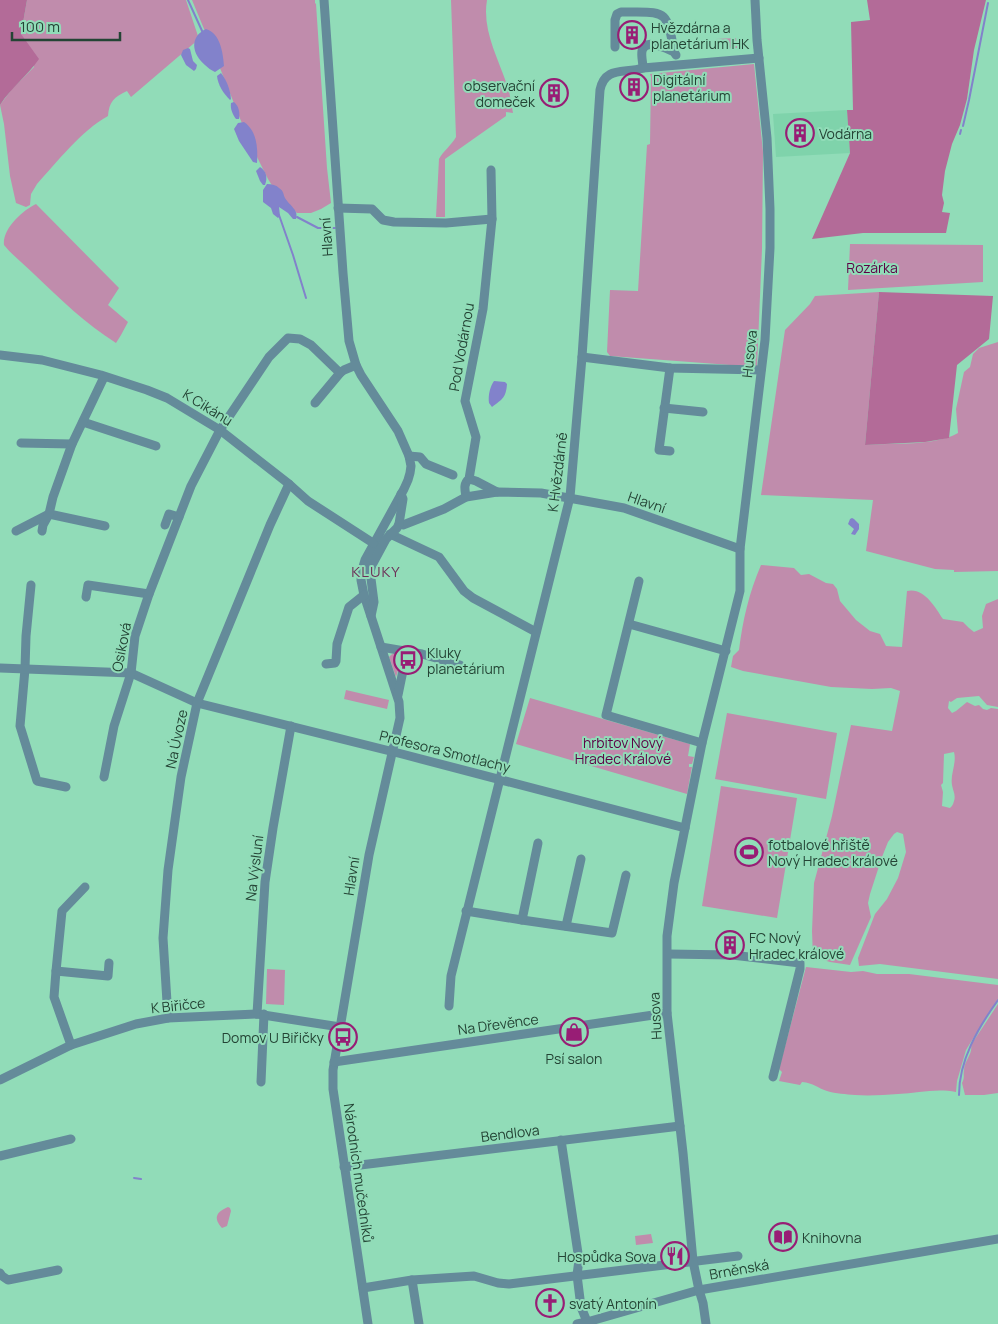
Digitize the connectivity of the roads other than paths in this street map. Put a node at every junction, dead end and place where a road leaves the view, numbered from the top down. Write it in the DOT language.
graph roads {
  1 [pos="324,0"];
  2 [pos="755,0"];
  3 [pos="615,47"];
  4 [pos="674,52"];
  5 [pos="758,58"];
  6 [pos="679,65"];
  7 [pos="643,68"];
  8 [pos="491,170"];
  9 [pos="338,208"];
  10 [pos="492,218"];
  11 [pos="0,355"];
  12 [pos="582,357"];
  13 [pos="356,365"];
  14 [pos="670,368"];
  15 [pos="761,370"];
  16 [pos="340,373"];
  17 [pos="104,377"];
  18 [pos="315,403"];
  19 [pos="664,408"];
  20 [pos="703,412"];
  21 [pos="83,422"];
  22 [pos="220,430"];
  23 [pos="21,443"];
  24 [pos="72,444"];
  25 [pos="156,446"];
  26 [pos="670,451"];
  27 [pos="409,456"];
  28 [pos="453,475"];
  29 [pos="469,479"];
  30 [pos="289,484"];
  31 [pos="497,492"];
  32 [pos="401,494"];
  33 [pos="466,497"];
  34 [pos="570,497"];
  35 [pos="49,514"];
  36 [pos="179,517"];
  37 [pos="399,524"];
  38 [pos="165,525"];
  39 [pos="105,526"];
  40 [pos="16,531"];
  41 [pos="42,531"];
  42 [pos="390,534"];
  43 [pos="373,543"];
  44 [pos="740,549"];
  45 [pos="639,581"];
  46 [pos="31,585"];
  47 [pos="149,594"];
  48 [pos="364,595"];
  49 [pos="86,597"];
  50 [pos="370,616"];
  51 [pos="629,624"];
  52 [pos="536,632"];
  53 [pos="381,647"];
  54 [pos="408,651"];
  55 [pos="726,651"];
  56 [pos="326,664"];
  57 [pos="460,665"];
  58 [pos="0,668"];
  59 [pos="25,669"];
  60 [pos="131,673"];
  61 [pos="398,696"];
  62 [pos="197,703"];
  63 [pos="291,726"];
  64 [pos="702,743"];
  65 [pos="393,752"];
  66 [pos="104,777"];
  67 [pos="500,779"];
  68 [pos="66,787"];
  69 [pos="685,828"];
  70 [pos="538,843"];
  71 [pos="581,858"];
  72 [pos="626,874"];
  73 [pos="85,887"];
  74 [pos="466,911"];
  75 [pos="522,920"];
  76 [pos="566,926"];
  77 [pos="668,954"];
  78 [pos="108,963"];
  79 [pos="56,971"];
  80 [pos="449,1006"];
  81 [pos="667,1013"];
  82 [pos="260,1014"];
  83 [pos="168,1018"];
  84 [pos="340,1028"];
  85 [pos="71,1045"];
  86 [pos="334,1062"];
  87 [pos="773,1077"];
  88 [pos="0,1080"];
  89 [pos="261,1082"];
  90 [pos="680,1126"];
  91 [pos="71,1139"];
  92 [pos="561,1140"];
  93 [pos="0,1156"];
  94 [pos="344,1167"];
  95 [pos="998,1239"];
  96 [pos="738,1256"];
  97 [pos="693,1262"];
  98 [pos="58,1270"];
  99 [pos="0,1273"];
  100 [pos="578,1275"];
  101 [pos="412,1280"];
  102 [pos="363,1288"];
  103 [pos="699,1290"];
  104 [pos="588,1323"];
  105 [pos="368,1324"];
  106 [pos="420,1324"];
  107 [pos="577,1324"];
  108 [pos="706,1324"];
  1 -- 9 [label="street, Hlavní"];
  2 -- 5 [label="street, Husova"];
  3 -- 4 [label="street"];
  4 -- 6 [label="street"];
  4 -- 7 [label="street"];
  5 -- 6 [label="street, K Hvězdárně"];
  5 -- 15 [label="street, Husova"];
  6 -- 7 [label="street, K Hvězdárně"];
  7 -- 12 [label="street, K Hvězdárně"];
  8 -- 10 [label="street, Pod Vodárnou"];
  9 -- 10 [label="street"];
  9 -- 13 [label="street, Hlavní"];
  10 -- 29 [label="street, Pod Vodárnou"];
  11 -- 17 [label="street, K Cikánu"];
  12 -- 14 [label="street"];
  12 -- 34 [label="street, K Hvězdárně"];
  13 -- 16 [label="street"];
  13 -- 27 [label="street, Hlavní"];
  14 -- 15 [label="street"];
  14 -- 19 [label="street"];
  15 -- 44 [label="street, Husova"];
  16 -- 18 [label="street"];
  16 -- 22 [label="street, Osiková"];
  17 -- 21 [label="street"];
  17 -- 22 [label="street, K Cikánu"];
  19 -- 20 [label="street"];
  19 -- 26 [label="street"];
  21 -- 24 [label="street"];
  21 -- 25 [label="street"];
  22 -- 30 [label="street, K Cikánu"];
  22 -- 36 [label="street, Osiková"];
  23 -- 24 [label="street"];
  24 -- 35 [label="street"];
  27 -- 28 [label="street"];
  27 -- 32 [label="street, Hlavní"];
  29 -- 31 [label="street"];
  29 -- 33 [label="street, Pod Vodárnou"];
  30 -- 43 [label="street, K Cikánu"];
  30 -- 62 [label="street, Na Úvoze"];
  31 -- 33 [label="street, Hlavní"];
  31 -- 34 [label="street, Hlavní"];
  32 -- 37 [label="street, Hlavní"];
  32 -- 43 [label="street, Hlavní"];
  33 -- 37 [label="street, Hlavní"];
  34 -- 44 [label="street, Hlavní"];
  34 -- 52 [label="street, K Hvězdárně"];
  35 -- 39 [label="street"];
  35 -- 40 [label="street"];
  35 -- 41 [label="street"];
  36 -- 38 [label="street"];
  36 -- 47 [label="street, Osiková"];
  37 -- 42 [label="street, Hlavní"];
  42 -- 50 [label="street, Hlavní"];
  42 -- 52 [label="street"];
  43 -- 48 [label="street, Hlavní"];
  44 -- 55 [label="street, Husova"];
  45 -- 51 [label="street"];
  46 -- 59 [label="street"];
  47 -- 49 [label="street"];
  47 -- 60 [label="street, Osiková"];
  48 -- 50 [label="street, Hlavní"];
  48 -- 56 [label="street"];
  50 -- 53 [label="street, Hlavní"];
  51 -- 55 [label="street"];
  51 -- 64 [label="street"];
  52 -- 67 [label="street, K Hvězdárně"];
  53 -- 54 [label="street"];
  53 -- 61 [label="street, Hlavní"];
  54 -- 57 [label="street"];
  54 -- 61 [label="street, Hlavní"];
  55 -- 64 [label="street, Husova"];
  58 -- 59 [label="street"];
  59 -- 60 [label="street"];
  59 -- 68 [label="street"];
  60 -- 62 [label="street, Profesora Smotlachy"];
  60 -- 66 [label="street, Osiková"];
  61 -- 65 [label="street, Hlavní"];
  62 -- 63 [label="street, Profesora Smotlachy"];
  62 -- 83 [label="street, Na Úvoze"];
  63 -- 65 [label="street, Profesora Smotlachy"];
  63 -- 82 [label="street, Na Výsluní"];
  64 -- 69 [label="street, Husova"];
  65 -- 67 [label="street, Profesora Smotlachy"];
  65 -- 84 [label="street, Hlavní"];
  67 -- 69 [label="street, Profesora Smotlachy"];
  67 -- 74 [label="street, K Hvězdárně"];
  69 -- 77 [label="street, Husova"];
  70 -- 75 [label="street"];
  71 -- 76 [label="street"];
  72 -- 76 [label="street"];
  73 -- 79 [label="street"];
  74 -- 75 [label="street"];
  74 -- 80 [label="street, K Hvězdárně"];
  75 -- 76 [label="street"];
  77 -- 81 [label="street, Husova"];
  77 -- 87 [label="street"];
  78 -- 79 [label="street"];
  79 -- 85 [label="street"];
  81 -- 86 [label="street, Na Dřevěnce"];
  81 -- 90 [label="street, Husova"];
  82 -- 83 [label="street, K Biřičce"];
  82 -- 84 [label="street, K Biřičce"];
  82 -- 89 [label="street, Na Výsluní"];
  83 -- 85 [label="street, K Biřičce"];
  84 -- 86 [label="street, Hlavní"];
  85 -- 88 [label="street, K Biřičce"];
  86 -- 94 [label="street, Národních mučedníků"];
  90 -- 92 [label="street, Bendlova"];
  90 -- 97 [label="street, Husova"];
  91 -- 93 [label="street"];
  92 -- 94 [label="street, Bendlova"];
  92 -- 100 [label="street"];
  94 -- 102 [label="street, Národních mučedníků"];
  95 -- 103 [label="street, Brněnská"];
  96 -- 97 [label="street"];
  97 -- 100 [label="street"];
  97 -- 103 [label="street, Husova"];
  98 -- 99 [label="street"];
  100 -- 101 [label="street"];
  100 -- 104 [label="street"];
  101 -- 102 [label="street"];
  101 -- 106 [label="street"];
  102 -- 105 [label="street, Národních mučedníků"];
  103 -- 104 [label="street, Brněnská"];
  103 -- 108 [label="street, Husova"];
  104 -- 107 [label="street, Brněnská"];
}
